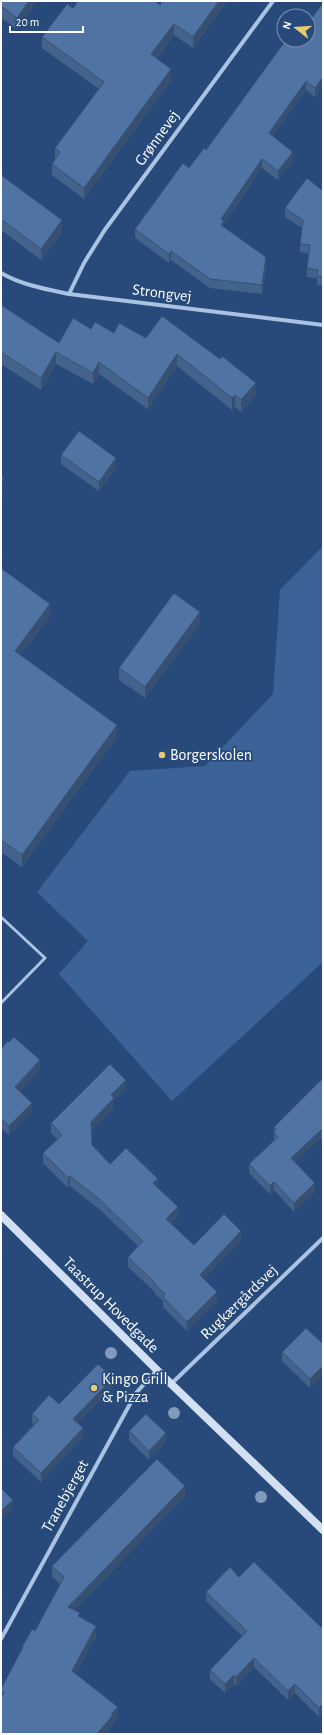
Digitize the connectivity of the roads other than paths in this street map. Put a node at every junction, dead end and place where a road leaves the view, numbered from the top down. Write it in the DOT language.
graph roads {
  1 [pos="273,1"];
  2 [pos="1,273"];
  3 [pos="69,294"];
  4 [pos="323,325"];
  5 [pos="1,916"];
  6 [pos="1,1003"];
  7 [pos="1,1216"];
  8 [pos="323,1238"];
  9 [pos="157,1370"];
  10 [pos="172,1384"];
  11 [pos="323,1530"];
  12 [pos="1,1639"];
  1 -- 3 [label="street, Grønnevej"];
  2 -- 3 [label="street, Strongvej"];
  3 -- 4 [label="street, Strongvej"];
  5 -- 6 [label="lane"];
  7 -- 9 [label="street, Taastrup Hovedgade"];
  8 -- 10 [label="street, Rugkærgårdsvej"];
  9 -- 10 [label="street, Taastrup Hovedgade"];
  9 -- 12 [label="street, Tranebjerget"];
  10 -- 11 [label="street, Taastrup Hovedgade"];
}
